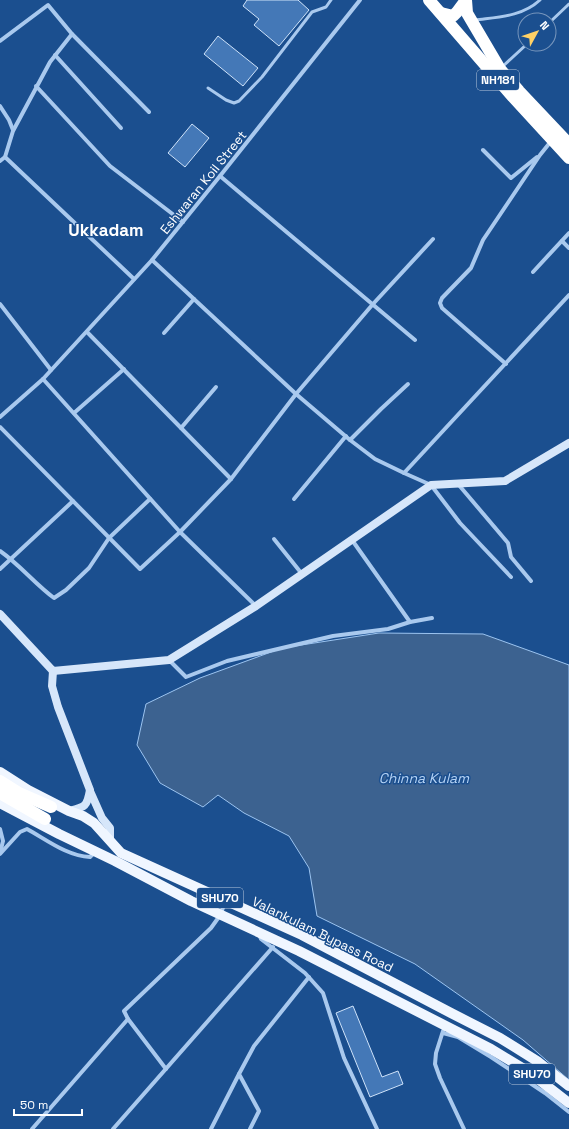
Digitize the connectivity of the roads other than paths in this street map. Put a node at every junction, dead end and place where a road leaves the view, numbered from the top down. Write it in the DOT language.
graph roads {
  1 [pos="331,0"];
  2 [pos="360,0"];
  3 [pos="429,0"];
  4 [pos="466,0"];
  5 [pos="540,0"];
  6 [pos="569,4"];
  7 [pos="441,13"];
  8 [pos="557,16"];
  9 [pos="471,20"];
  10 [pos="72,34"];
  11 [pos="0,41"];
  12 [pos="518,52"];
  13 [pos="55,55"];
  14 [pos="500,68"];
  15 [pos="36,86"];
  16 [pos="208,88"];
  17 [pos="0,106"];
  18 [pos="149,112"];
  19 [pos="121,128"];
  20 [pos="13,131"];
  21 [pos="552,140"];
  22 [pos="569,144"];
  23 [pos="483,150"];
  24 [pos="540,154"];
  25 [pos="5,157"];
  26 [pos="569,158"];
  27 [pos="0,161"];
  28 [pos="220,176"];
  29 [pos="183,222"];
  30 [pos="569,233"];
  31 [pos="433,239"];
  32 [pos="562,241"];
  33 [pos="569,248"];
  34 [pos="152,260"];
  35 [pos="533,272"];
  36 [pos="134,279"];
  37 [pos="569,295"];
  38 [pos="194,299"];
  39 [pos="0,304"];
  40 [pos="373,304"];
  41 [pos="87,332"];
  42 [pos="164,333"];
  43 [pos="416,340"];
  44 [pos="506,364"];
  45 [pos="124,369"];
  46 [pos="51,370"];
  47 [pos="43,379"];
  48 [pos="408,384"];
  49 [pos="216,387"];
  50 [pos="296,394"];
  51 [pos="74,413"];
  52 [pos="0,417"];
  53 [pos="0,427"];
  54 [pos="181,428"];
  55 [pos="346,436"];
  56 [pos="350,440"];
  57 [pos="569,443"];
  58 [pos="404,473"];
  59 [pos="231,479"];
  60 [pos="458,483"];
  61 [pos="431,484"];
  62 [pos="150,499"];
  63 [pos="294,499"];
  64 [pos="73,500"];
  65 [pos="180,532"];
  66 [pos="109,538"];
  67 [pos="274,539"];
  68 [pos="352,540"];
  69 [pos="0,551"];
  70 [pos="11,559"];
  71 [pos="0,569"];
  72 [pos="302,574"];
  73 [pos="510,578"];
  74 [pos="531,581"];
  75 [pos="256,606"];
  76 [pos="0,614"];
  77 [pos="432,618"];
  78 [pos="410,622"];
  79 [pos="169,660"];
  80 [pos="53,671"];
  81 [pos="0,772"];
  82 [pos="0,781"];
  83 [pos="90,790"];
  84 [pos="0,793"];
  85 [pos="0,803"];
  86 [pos="55,807"];
  87 [pos="69,811"];
  88 [pos="45,819"];
  89 [pos="0,829"];
  90 [pos="51,830"];
  91 [pos="112,843"];
  92 [pos="95,851"];
  93 [pos="0,854"];
  94 [pos="110,858"];
  95 [pos="226,900"];
  96 [pos="221,914"];
  97 [pos="258,932"];
  98 [pos="273,948"];
  99 [pos="309,977"];
  100 [pos="451,1014"];
  101 [pos="128,1018"];
  102 [pos="444,1029"];
  103 [pos="166,1069"];
  104 [pos="239,1074"];
  105 [pos="569,1086"];
  106 [pos="569,1103"];
  107 [pos="569,1112"];
  108 [pos="32,1129"];
  109 [pos="113,1129"];
  110 [pos="210,1129"];
  111 [pos="250,1129"];
  112 [pos="377,1129"];
  113 [pos="464,1129"];
  1 -- 16 [label="lane"];
  2 -- 28 [label="street, Eshwaran Koil Street"];
  3 -- 7 [label="highway, NH181"];
  4 -- 7 [label="highway"];
  4 -- 9 [label="highway, NH181"];
  5 -- 9 [label="lane"];
  6 -- 8 [label="lane"];
  7 -- 21 [label="highway, NH181"];
  9 -- 14 [label="highway, NH181"];
  10 -- 11 [label="street"];
  10 -- 13 [label="street"];
  10 -- 18 [label="street"];
  12 -- 14 [label="lane"];
  13 -- 15 [label="street"];
  13 -- 19 [label="street"];
  14 -- 22 [label="highway, NH181"];
  15 -- 20 [label="street"];
  15 -- 29 [label="street"];
  17 -- 20 [label="street"];
  20 -- 25 [label="street"];
  21 -- 24 [label="street"];
  21 -- 26 [label="highway, NH181"];
  23 -- 24 [label="street"];
  24 -- 44 [label="street"];
  25 -- 27 [label="street"];
  25 -- 36 [label="street"];
  28 -- 29 [label="street, Eshwaran Koil Street"];
  28 -- 40 [label="street"];
  29 -- 34 [label="street, Eshwaran Koil Street"];
  30 -- 32 [label="street"];
  31 -- 40 [label="street"];
  32 -- 33 [label="street"];
  32 -- 35 [label="street"];
  34 -- 36 [label="street, Eshwaran Koil Street"];
  34 -- 38 [label="street"];
  36 -- 41 [label="street, Eshwaran Koil Street"];
  37 -- 44 [label="street"];
  38 -- 42 [label="street"];
  38 -- 50 [label="street"];
  39 -- 46 [label="street"];
  40 -- 43 [label="street"];
  40 -- 50 [label="street"];
  41 -- 45 [label="street"];
  41 -- 46 [label="street, Eshwaran Koil Street"];
  44 -- 58 [label="street"];
  45 -- 51 [label="street"];
  45 -- 54 [label="street"];
  46 -- 47 [label="street, Eshwaran Koil Street"];
  47 -- 51 [label="street"];
  47 -- 52 [label="street, Eshwaran Koil Street"];
  48 -- 56 [label="street"];
  49 -- 54 [label="street"];
  50 -- 55 [label="street"];
  50 -- 59 [label="street"];
  51 -- 62 [label="street"];
  53 -- 64 [label="street"];
  54 -- 59 [label="street"];
  55 -- 56 [label="street"];
  55 -- 63 [label="street"];
  56 -- 58 [label="street"];
  57 -- 60 [label="street"];
  58 -- 61 [label="street"];
  59 -- 65 [label="street"];
  60 -- 61 [label="street"];
  60 -- 74 [label="street"];
  61 -- 68 [label="street"];
  61 -- 73 [label="street"];
  62 -- 65 [label="street"];
  62 -- 66 [label="street"];
  64 -- 66 [label="street"];
  64 -- 70 [label="street"];
  65 -- 66 [label="street"];
  65 -- 75 [label="street"];
  66 -- 70 [label="street"];
  67 -- 72 [label="street"];
  68 -- 72 [label="street"];
  68 -- 78 [label="street"];
  69 -- 70 [label="street"];
  70 -- 71 [label="street"];
  72 -- 75 [label="street"];
  75 -- 79 [label="street"];
  76 -- 80 [label="street"];
  77 -- 78 [label="street"];
  78 -- 79 [label="street"];
  79 -- 80 [label="street"];
  80 -- 83 [label="street"];
  81 -- 86 [label="main road, Valankulam Bypass Road / SHU70"];
  82 -- 86 [label="highway"];
  83 -- 87 [label="street"];
  83 -- 91 [label="street"];
  84 -- 88 [label="highway"];
  85 -- 90 [label="main road, Valankulam Bypass Road / SHU70"];
  86 -- 87 [label="main road, Valankulam Bypass Road / SHU70"];
  86 -- 88 [label="main road"];
  87 -- 91 [label="main road, Valankulam Bypass Road / SHU70"];
  88 -- 90 [label="main road"];
  89 -- 93 [label="street"];
  90 -- 92 [label="main road, Valankulam Bypass Road / SHU70"];
  91 -- 94 [label="main road"];
  91 -- 95 [label="main road, Valankulam Bypass Road / SHU70"];
  92 -- 93 [label="street"];
  92 -- 94 [label="main road, Valankulam Bypass Road / SHU70"];
  94 -- 96 [label="main road, Valankulam Bypass Road / SHU70"];
  95 -- 96 [label="street"];
  95 -- 100 [label="main road, Valankulam Bypass Road / SHU70"];
  96 -- 97 [label="main road, Valankulam Bypass Road / SHU70"];
  96 -- 101 [label="street"];
  97 -- 98 [label="street"];
  97 -- 102 [label="main road, Valankulam Bypass Road / SHU70"];
  98 -- 99 [label="street"];
  98 -- 103 [label="street"];
  99 -- 104 [label="street"];
  99 -- 112 [label="street"];
  100 -- 102 [label="street"];
  100 -- 105 [label="main road, SHU70"];
  101 -- 103 [label="street"];
  101 -- 108 [label="street"];
  102 -- 106 [label="main road, SHU70"];
  102 -- 107 [label="street"];
  102 -- 113 [label="street"];
  103 -- 109 [label="street"];
  104 -- 110 [label="street"];
  104 -- 111 [label="street"];
}
